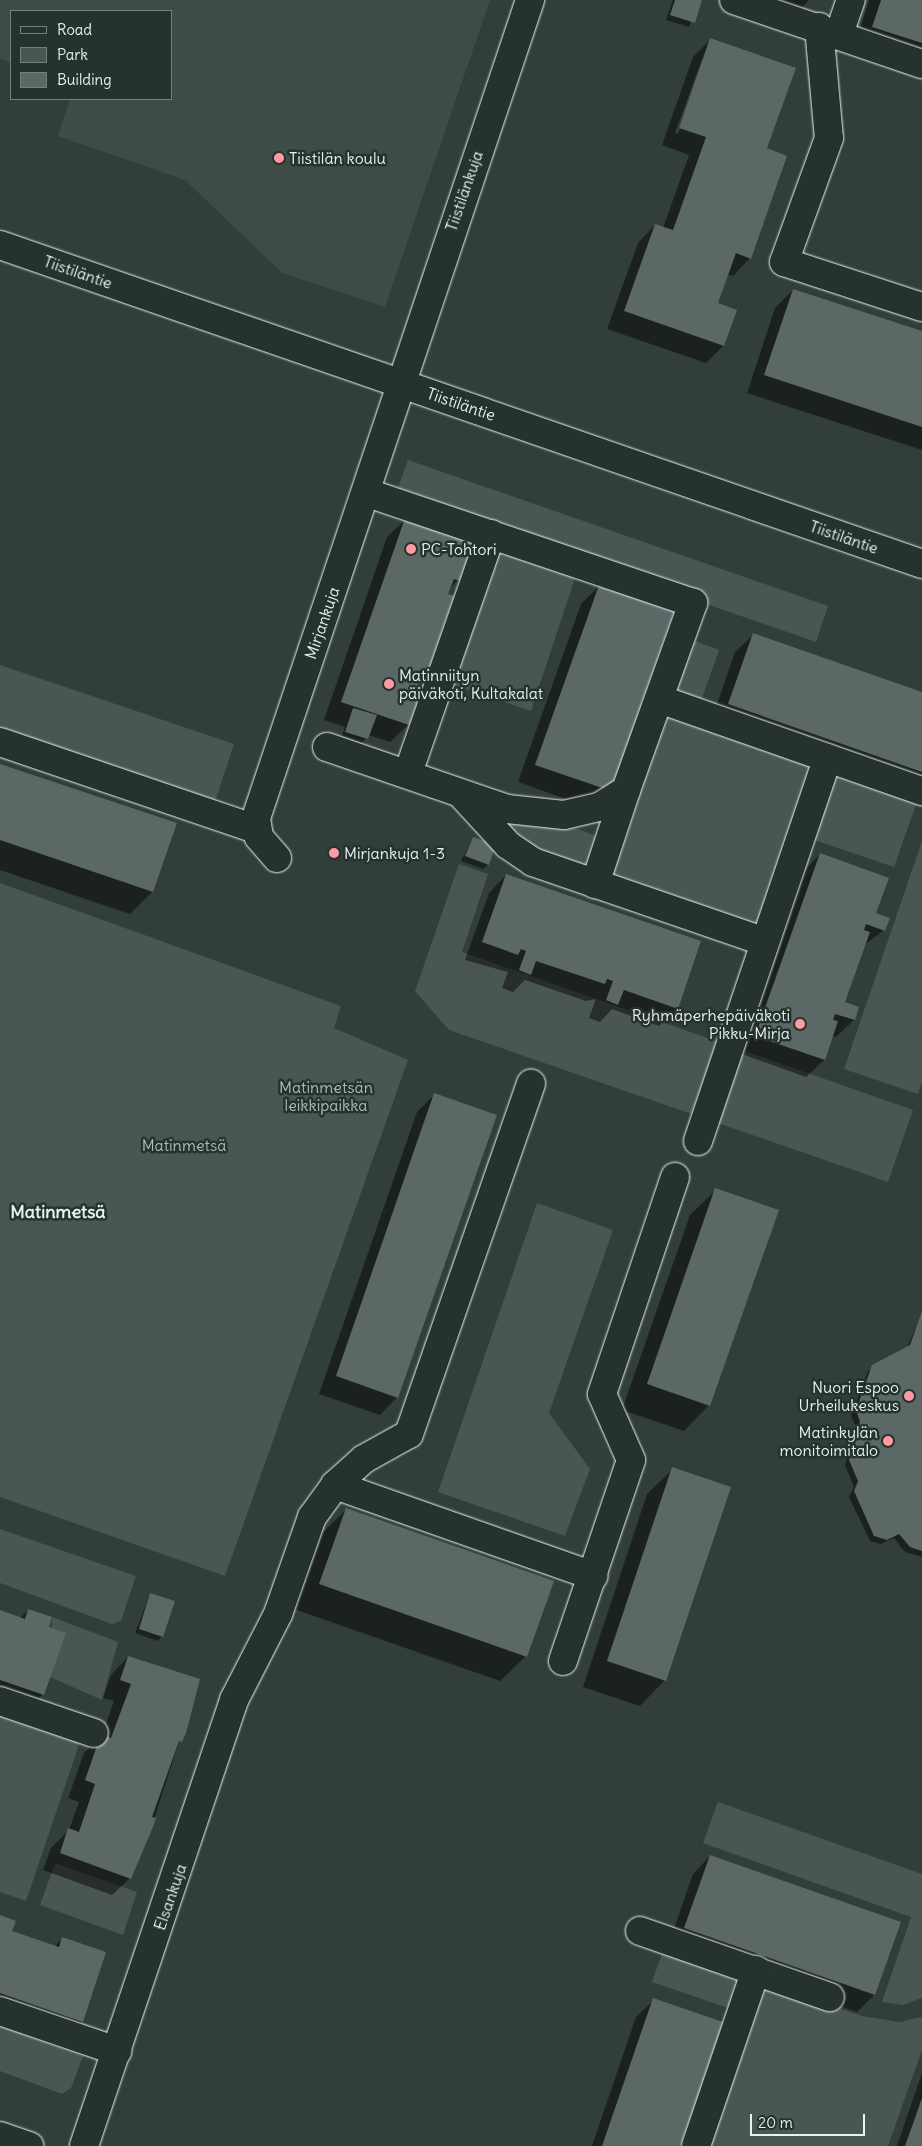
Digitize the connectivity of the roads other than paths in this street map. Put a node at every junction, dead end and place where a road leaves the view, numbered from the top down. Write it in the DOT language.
graph roads {
  1 [pos="530,0"];
  2 [pos="734,0"];
  3 [pos="851,0"];
  4 [pos="829,30"];
  5 [pos="922,64"];
  6 [pos="0,245"];
  7 [pos="922,307"];
  8 [pos="403,384"];
  9 [pos="366,492"];
  10 [pos="490,534"];
  11 [pos="922,564"];
  12 [pos="659,699"];
  13 [pos="0,742"];
  14 [pos="327,747"];
  15 [pos="828,758"];
  16 [pos="408,774"];
  17 [pos="626,790"];
  18 [pos="922,791"];
  19 [pos="460,793"];
  20 [pos="256,829"];
  21 [pos="277,858"];
  22 [pos="595,884"];
  23 [pos="765,942"];
  24 [pos="531,1084"];
  25 [pos="698,1141"];
  26 [pos="675,1177"];
  27 [pos="335,1486"];
  28 [pos="593,1576"];
  29 [pos="563,1661"];
  30 [pos="0,1701"];
  31 [pos="94,1733"];
  32 [pos="640,1931"];
  33 [pos="756,1970"];
  34 [pos="830,1997"];
  35 [pos="0,2011"];
  36 [pos="117,2051"];
  37 [pos="0,2136"];
  38 [pos="29,2146"];
  39 [pos="84,2146"];
  40 [pos="696,2146"];
  1 -- 8 [label="street, Tiistilänkuja"];
  2 -- 4 [label="street"];
  3 -- 4 [label="street"];
  4 -- 5 [label="street"];
  4 -- 7 [label="street"];
  6 -- 8 [label="street, Tiistiläntie"];
  8 -- 9 [label="street, Mirjankuja"];
  8 -- 11 [label="street, Tiistiläntie"];
  9 -- 10 [label="street"];
  9 -- 20 [label="street, Mirjankuja"];
  10 -- 12 [label="street"];
  10 -- 16 [label="street"];
  12 -- 15 [label="street"];
  12 -- 17 [label="street"];
  13 -- 20 [label="street"];
  14 -- 16 [label="street"];
  15 -- 18 [label="street"];
  15 -- 23 [label="street"];
  16 -- 19 [label="street"];
  17 -- 19 [label="street"];
  17 -- 22 [label="street"];
  19 -- 22 [label="street"];
  20 -- 21 [label="street"];
  22 -- 23 [label="street"];
  23 -- 25 [label="street"];
  24 -- 27 [label="street, Elsankuja"];
  26 -- 28 [label="street"];
  27 -- 28 [label="street"];
  27 -- 36 [label="street, Elsankuja"];
  28 -- 29 [label="street"];
  30 -- 31 [label="street"];
  32 -- 33 [label="street"];
  33 -- 34 [label="street"];
  33 -- 40 [label="street"];
  35 -- 36 [label="street"];
  36 -- 39 [label="street, Elsankuja"];
  37 -- 38 [label="street"];
}
